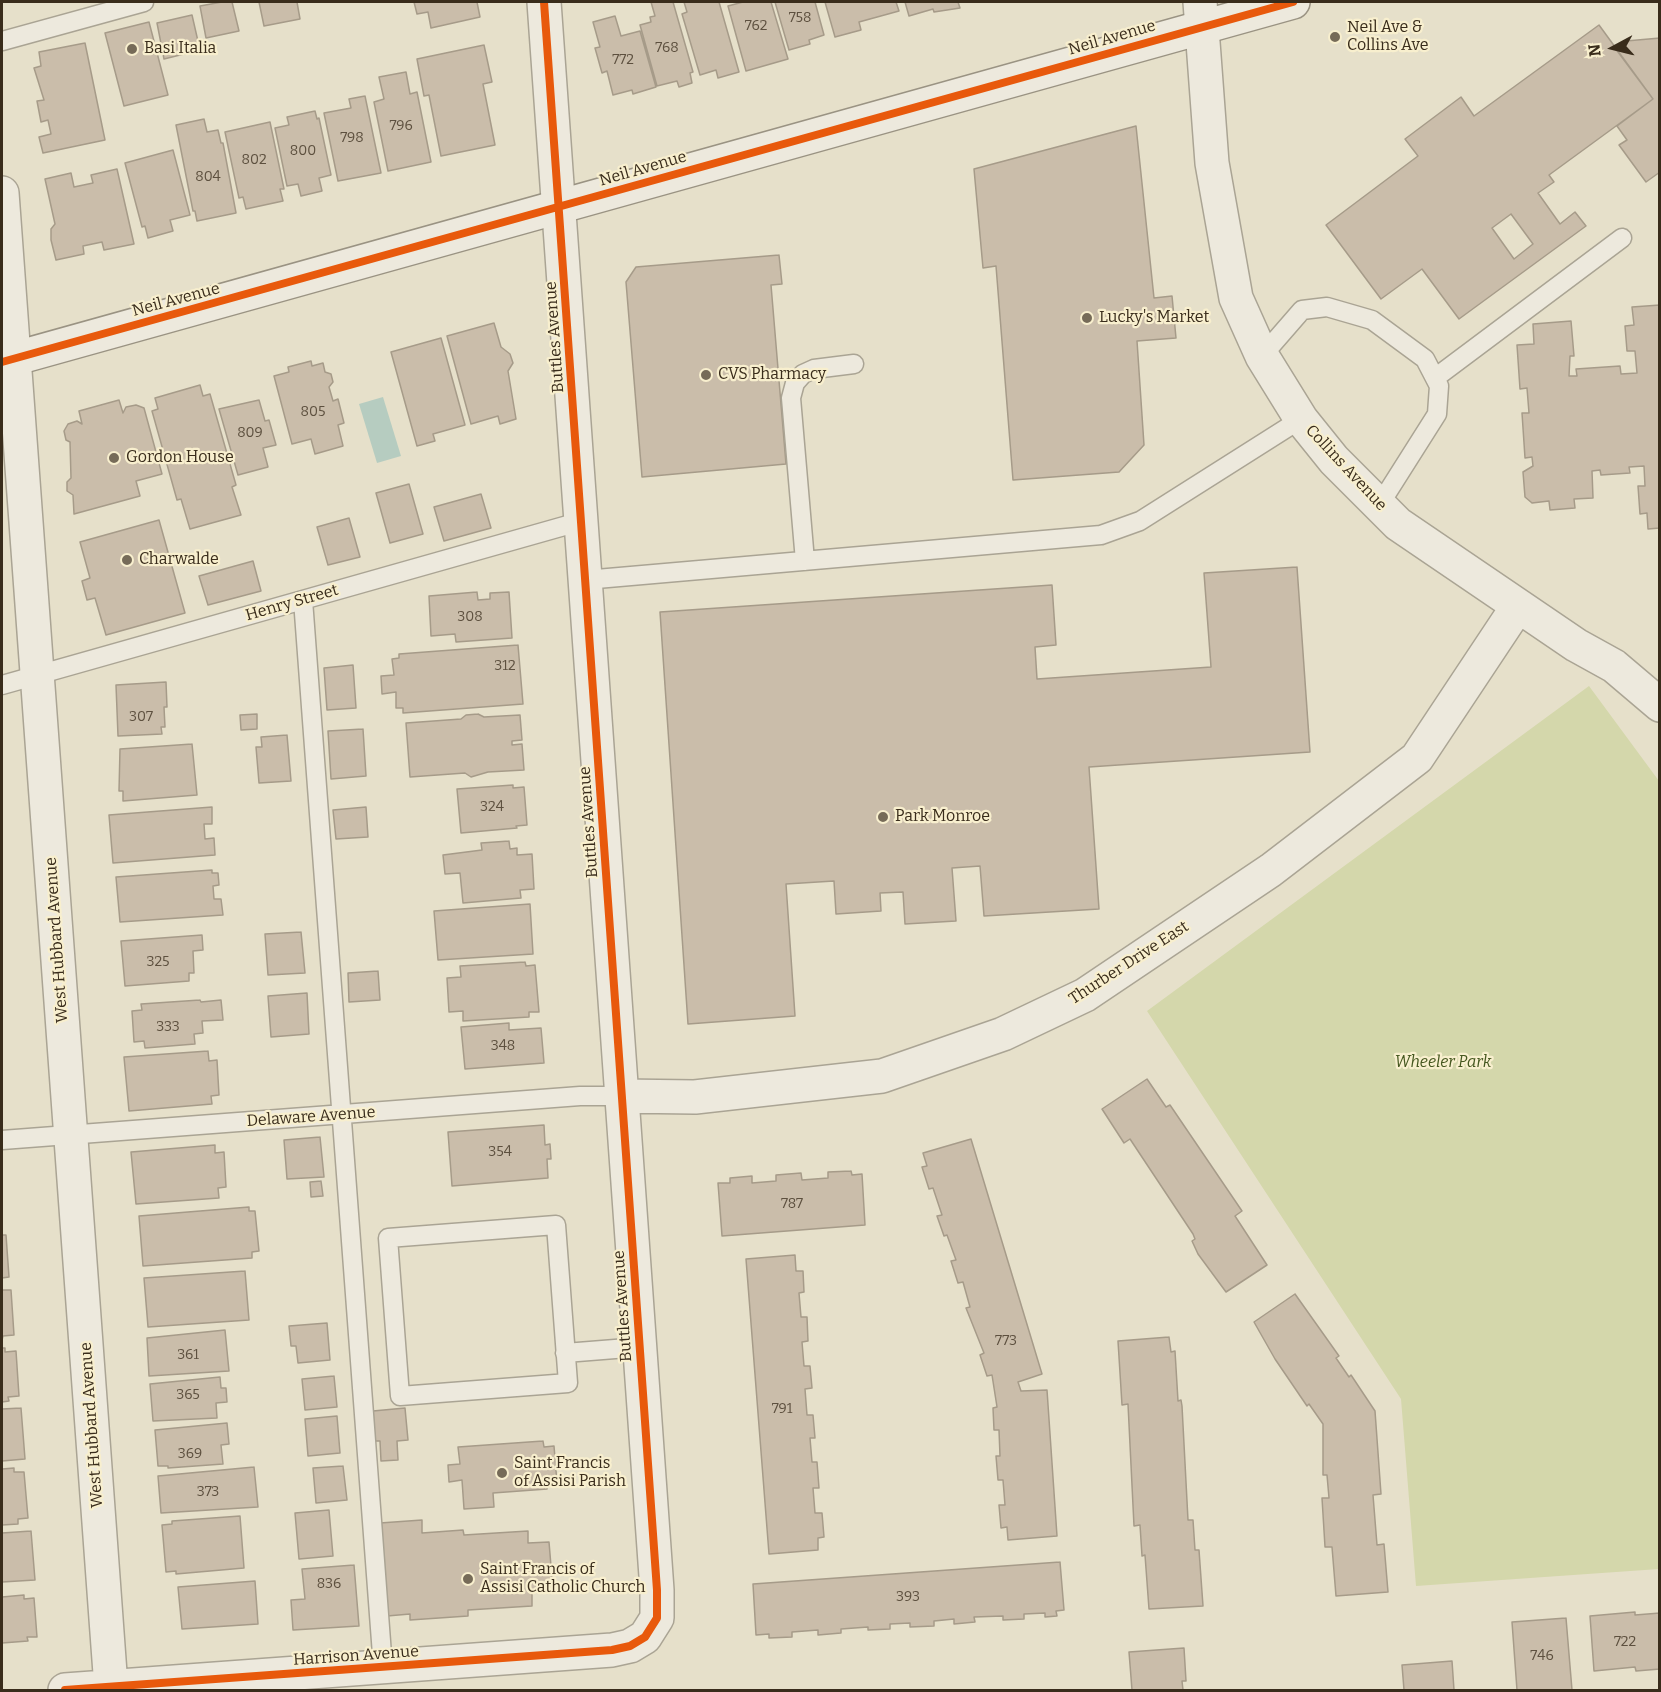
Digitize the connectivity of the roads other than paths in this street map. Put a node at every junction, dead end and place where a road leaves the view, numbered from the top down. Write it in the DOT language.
graph roads {
  1 [pos="144,2"];
  2 [pos="544,2"];
  3 [pos="1293,2"];
  4 [pos="1201,14"];
  5 [pos="2,41"];
  6 [pos="2,193"];
  7 [pos="560,206"];
  8 [pos="1622,238"];
  9 [pos="1262,356"];
  10 [pos="7,360"];
  11 [pos="854,364"];
  12 [pos="1435,378"];
  13 [pos="1301,419"];
  14 [pos="1380,504"];
  15 [pos="582,521"];
  16 [pos="805,561"];
  17 [pos="585,580"];
  18 [pos="303,600"];
  19 [pos="1518,606"];
  20 [pos="37,675"];
  21 [pos="2,685"];
  22 [pos="1659,705"];
  23 [pos="621,1096"];
  24 [pos="343,1114"];
  25 [pos="72,1135"];
  26 [pos="2,1140"];
  27 [pos="640,1347"];
  28 [pos="565,1353"];
  29 [pos="645,1637"];
  30 [pos="383,1668"];
  31 [pos="111,1687"];
  32 [pos="65,1690"];
  1 -- 5 [label="lane"];
  2 -- 7 [label="street, Buttles Avenue"];
  3 -- 4 [label="street, Neil Avenue"];
  4 -- 7 [label="street, Neil Avenue"];
  4 -- 9 [label="street, Collins Avenue"];
  6 -- 10 [label="street, West Hubbard Avenue"];
  7 -- 10 [label="street, Neil Avenue"];
  7 -- 15 [label="street, Buttles Avenue"];
  8 -- 12 [label="lane"];
  9 -- 12 [label="lane"];
  9 -- 13 [label="street, Collins Avenue"];
  10 -- 20 [label="street, West Hubbard Avenue"];
  11 -- 16 [label="lane"];
  12 -- 14 [label="lane"];
  13 -- 14 [label="street, Collins Avenue"];
  13 -- 16 [label="lane"];
  14 -- 19 [label="street, Collins Avenue"];
  15 -- 17 [label="street, Buttles Avenue"];
  15 -- 18 [label="lane, Henry Street"];
  16 -- 17 [label="lane"];
  17 -- 23 [label="street, Buttles Avenue"];
  18 -- 20 [label="lane, Henry Street"];
  18 -- 24 [label="lane"];
  19 -- 22 [label="street, Collins Avenue"];
  19 -- 23 [label="street, Thurber Drive East"];
  20 -- 21 [label="lane, Henry Street"];
  20 -- 25 [label="street, West Hubbard Avenue"];
  23 -- 24 [label="lane, Delaware Avenue"];
  23 -- 27 [label="street, Buttles Avenue"];
  24 -- 25 [label="lane, Delaware Avenue"];
  24 -- 30 [label="lane"];
  25 -- 26 [label="lane, Delaware Avenue"];
  25 -- 31 [label="street, West Hubbard Avenue"];
  27 -- 28 [label="lane"];
  27 -- 29 [label="street, Buttles Avenue"];
  28 -- 28 [label="lane"];
  29 -- 30 [label="street, Harrison Avenue"];
  30 -- 31 [label="street, Harrison Avenue"];
  31 -- 32 [label="street, Harrison Avenue"];
}
